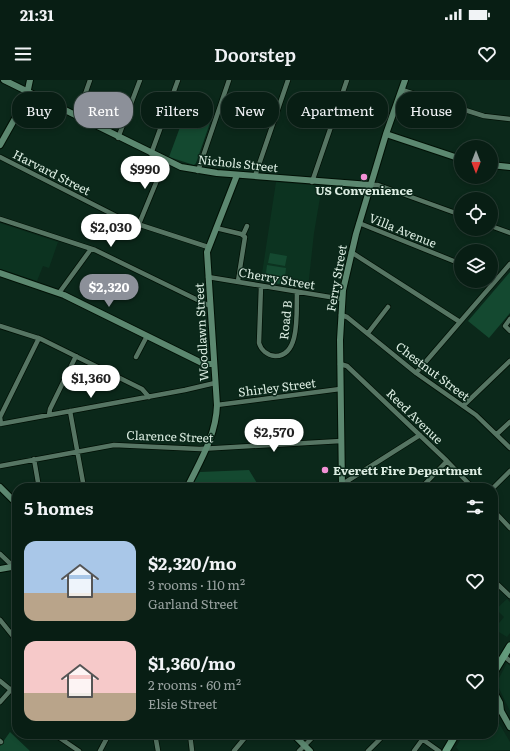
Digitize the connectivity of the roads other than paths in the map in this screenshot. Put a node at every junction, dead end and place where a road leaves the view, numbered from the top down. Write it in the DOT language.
graph roads {
  1 [pos="4,80"];
  2 [pos="30,80"];
  3 [pos="90,80"];
  4 [pos="140,80"];
  5 [pos="178,80"];
  6 [pos="229,80"];
  7 [pos="288,80"];
  8 [pos="346,80"];
  9 [pos="405,80"];
  10 [pos="402,90"];
  11 [pos="27,92"];
  12 [pos="85,92"];
  13 [pos="510,119"];
  14 [pos="12,124"];
  15 [pos="98,128"];
  16 [pos="386,134"];
  17 [pos="118,138"];
  18 [pos="0,145"];
  19 [pos="151,154"];
  20 [pos="0,157"];
  21 [pos="454,157"];
  22 [pos="165,161"];
  23 [pos="498,166"];
  24 [pos="510,167"];
  25 [pos="198,171"];
  26 [pos="237,175"];
  27 [pos="255,176"];
  28 [pos="312,182"];
  29 [pos="370,185"];
  30 [pos="454,212"];
  31 [pos="0,219"];
  32 [pos="359,222"];
  33 [pos="139,224"];
  34 [pos="247,226"];
  35 [pos="216,228"];
  36 [pos="498,229"];
  37 [pos="510,233"];
  38 [pos="243,235"];
  39 [pos="208,247"];
  40 [pos="91,249"];
  41 [pos="351,252"];
  42 [pos="454,261"];
  43 [pos="510,264"];
  44 [pos="0,273"];
  45 [pos="208,276"];
  46 [pos="498,277"];
  47 [pos="238,282"];
  48 [pos="261,286"];
  49 [pos="488,288"];
  50 [pos="297,292"];
  51 [pos="59,293"];
  52 [pos="342,299"];
  53 [pos="210,306"];
  54 [pos="388,307"];
  55 [pos="341,315"];
  56 [pos="510,319"];
  57 [pos="460,322"];
  58 [pos="0,326"];
  59 [pos="510,331"];
  60 [pos="368,333"];
  61 [pos="147,336"];
  62 [pos="39,338"];
  63 [pos="76,356"];
  64 [pos="136,358"];
  65 [pos="510,360"];
  66 [pos="213,364"];
  67 [pos="340,364"];
  68 [pos="416,373"];
  69 [pos="215,383"];
  70 [pos="340,389"];
  71 [pos="149,397"];
  72 [pos="216,405"];
  73 [pos="463,406"];
  74 [pos="70,411"];
  75 [pos="49,415"];
  76 [pos="510,422"];
  77 [pos="0,424"];
  78 [pos="497,434"];
  79 [pos="420,435"];
  80 [pos="341,441"];
  81 [pos="207,448"];
  82 [pos="510,448"];
  83 [pos="77,451"];
  84 [pos="34,460"];
  85 [pos="447,461"];
  86 [pos="0,466"];
  87 [pos="510,470"];
  88 [pos="38,483"];
  89 [pos="83,483"];
  90 [pos="190,483"];
  91 [pos="340,483"];
  92 [pos="346,483"];
  93 [pos="426,483"];
  94 [pos="468,483"];
  95 [pos="498,483"];
  96 [pos="0,487"];
  97 [pos="12,499"];
  98 [pos="498,515"];
  99 [pos="510,528"];
  100 [pos="0,554"];
  101 [pos="12,564"];
  102 [pos="12,568"];
  103 [pos="0,569"];
  104 [pos="498,585"];
  105 [pos="510,596"];
  106 [pos="0,620"];
  107 [pos="12,635"];
  108 [pos="510,646"];
  109 [pos="507,659"];
  110 [pos="498,669"];
  111 [pos="0,681"];
  112 [pos="11,690"];
  113 [pos="498,699"];
  114 [pos="0,702"];
  115 [pos="498,708"];
  116 [pos="501,711"];
  117 [pos="510,727"];
  118 [pos="61,739"];
  119 [pos="106,739"];
  120 [pos="156,739"];
  121 [pos="191,739"];
  122 [pos="244,739"];
  123 [pos="298,739"];
  124 [pos="311,739"];
  125 [pos="380,739"];
  126 [pos="453,739"];
  127 [pos="422,740"];
  128 [pos="305,746"];
  129 [pos="79,751"];
  130 [pos="100,751"];
  131 [pos="158,751"];
  132 [pos="192,751"];
  133 [pos="234,751"];
  134 [pos="299,751"];
  135 [pos="310,751"];
  136 [pos="368,751"];
  137 [pos="414,751"];
  138 [pos="439,751"];
  139 [pos="446,751"];
  1 -- 11 [label="street, Nichols Street"];
  2 -- 11 [label="street"];
  3 -- 12 [label="street"];
  4 -- 17 [label="street"];
  5 -- 19 [label="street"];
  6 -- 25 [label="street"];
  7 -- 27 [label="street"];
  8 -- 28 [label="street"];
  9 -- 10 [label="street, Ferry Street"];
  10 -- 13 [label="street"];
  10 -- 16 [label="street, Ferry Street"];
  14 -- 18 [label="street"];
  15 -- 17 [label="street, Nichols Street"];
  16 -- 21 [label="street"];
  16 -- 29 [label="street, Ferry Street"];
  17 -- 19 [label="street, Nichols Street"];
  19 -- 22 [label="street, Nichols Street"];
  20 -- 33 [label="street, Harvard Street"];
  22 -- 25 [label="street, Nichols Street"];
  22 -- 33 [label="street"];
  23 -- 24 [label="street"];
  25 -- 26 [label="street, Nichols Street"];
  26 -- 27 [label="street, Nichols Street"];
  26 -- 35 [label="street, Woodlawn Street"];
  27 -- 28 [label="street, Nichols Street"];
  28 -- 29 [label="street, Nichols Street"];
  29 -- 30 [label="street"];
  29 -- 32 [label="street, Ferry Street"];
  31 -- 40 [label="street"];
  32 -- 41 [label="street, Ferry Street"];
  32 -- 42 [label="street, Villa Avenue"];
  33 -- 39 [label="street, Harvard Street"];
  34 -- 38 [label="street"];
  35 -- 38 [label="street"];
  35 -- 39 [label="street, Woodlawn Street"];
  36 -- 37 [label="street"];
  38 -- 47 [label="street"];
  39 -- 45 [label="street, Woodlawn Street"];
  40 -- 51 [label="street"];
  40 -- 53 [label="street"];
  41 -- 52 [label="street, Ferry Street"];
  41 -- 57 [label="street"];
  43 -- 46 [label="street"];
  44 -- 51 [label="street"];
  45 -- 47 [label="street, Cherry Street"];
  45 -- 53 [label="street, Woodlawn Street"];
  47 -- 48 [label="street, Cherry Street"];
  48 -- 50 [label="street, Cherry Street"];
  48 -- 50 [label="street, Road B"];
  49 -- 57 [label="street"];
  50 -- 52 [label="street, Cherry Street"];
  51 -- 61 [label="street"];
  52 -- 55 [label="street, Ferry Street"];
  53 -- 66 [label="street, Woodlawn Street"];
  54 -- 60 [label="street"];
  55 -- 60 [label="street, Chestnut Street"];
  55 -- 67 [label="street, Ferry Street"];
  56 -- 59 [label="street"];
  57 -- 68 [label="street"];
  58 -- 62 [label="street"];
  60 -- 68 [label="street, Chestnut Street"];
  61 -- 64 [label="street"];
  61 -- 66 [label="street"];
  62 -- 63 [label="street"];
  62 -- 77 [label="street"];
  63 -- 71 [label="street"];
  63 -- 75 [label="street"];
  65 -- 73 [label="street"];
  66 -- 69 [label="street, Woodlawn Street"];
  67 -- 70 [label="street, Ferry Street"];
  67 -- 79 [label="street, Reed Avenue"];
  68 -- 73 [label="street, Chestnut Street"];
  69 -- 71 [label="street"];
  69 -- 72 [label="street, Woodlawn Street"];
  70 -- 72 [label="street, Shirley Street"];
  70 -- 80 [label="street, Ferry Street"];
  71 -- 74 [label="street"];
  72 -- 81 [label="street, Woodlawn Street"];
  73 -- 78 [label="street, Chestnut Street"];
  74 -- 75 [label="street"];
  74 -- 83 [label="street"];
  75 -- 77 [label="street"];
  76 -- 78 [label="street"];
  78 -- 82 [label="street, Chestnut Street"];
  79 -- 85 [label="street, Reed Avenue"];
  79 -- 92 [label="street"];
  80 -- 81 [label="street, Clarence Street"];
  80 -- 91 [label="street, Ferry Street"];
  81 -- 83 [label="street, Clarence Street"];
  81 -- 90 [label="street, Woodlawn Street"];
  83 -- 84 [label="street, Clarence Street"];
  83 -- 89 [label="street"];
  84 -- 86 [label="street, Clarence Street"];
  84 -- 88 [label="street"];
  85 -- 93 [label="street"];
  85 -- 94 [label="street, Reed Avenue"];
  87 -- 95 [label="street"];
  96 -- 97 [label="street"];
  98 -- 99 [label="street"];
  100 -- 101 [label="street"];
  102 -- 103 [label="street"];
  104 -- 105 [label="street"];
  106 -- 107 [label="street"];
  108 -- 109 [label="main road"];
  109 -- 110 [label="main road"];
  111 -- 112 [label="street"];
  112 -- 114 [label="street"];
  113 -- 116 [label="street"];
  115 -- 116 [label="street"];
  116 -- 117 [label="street"];
  118 -- 129 [label="street"];
  119 -- 130 [label="street"];
  120 -- 131 [label="street"];
  121 -- 132 [label="street"];
  122 -- 133 [label="street"];
  123 -- 128 [label="street"];
  124 -- 128 [label="street"];
  125 -- 136 [label="street"];
  126 -- 139 [label="main road"];
  127 -- 137 [label="street"];
  127 -- 138 [label="street"];
  128 -- 134 [label="street"];
  128 -- 135 [label="street"];
}
